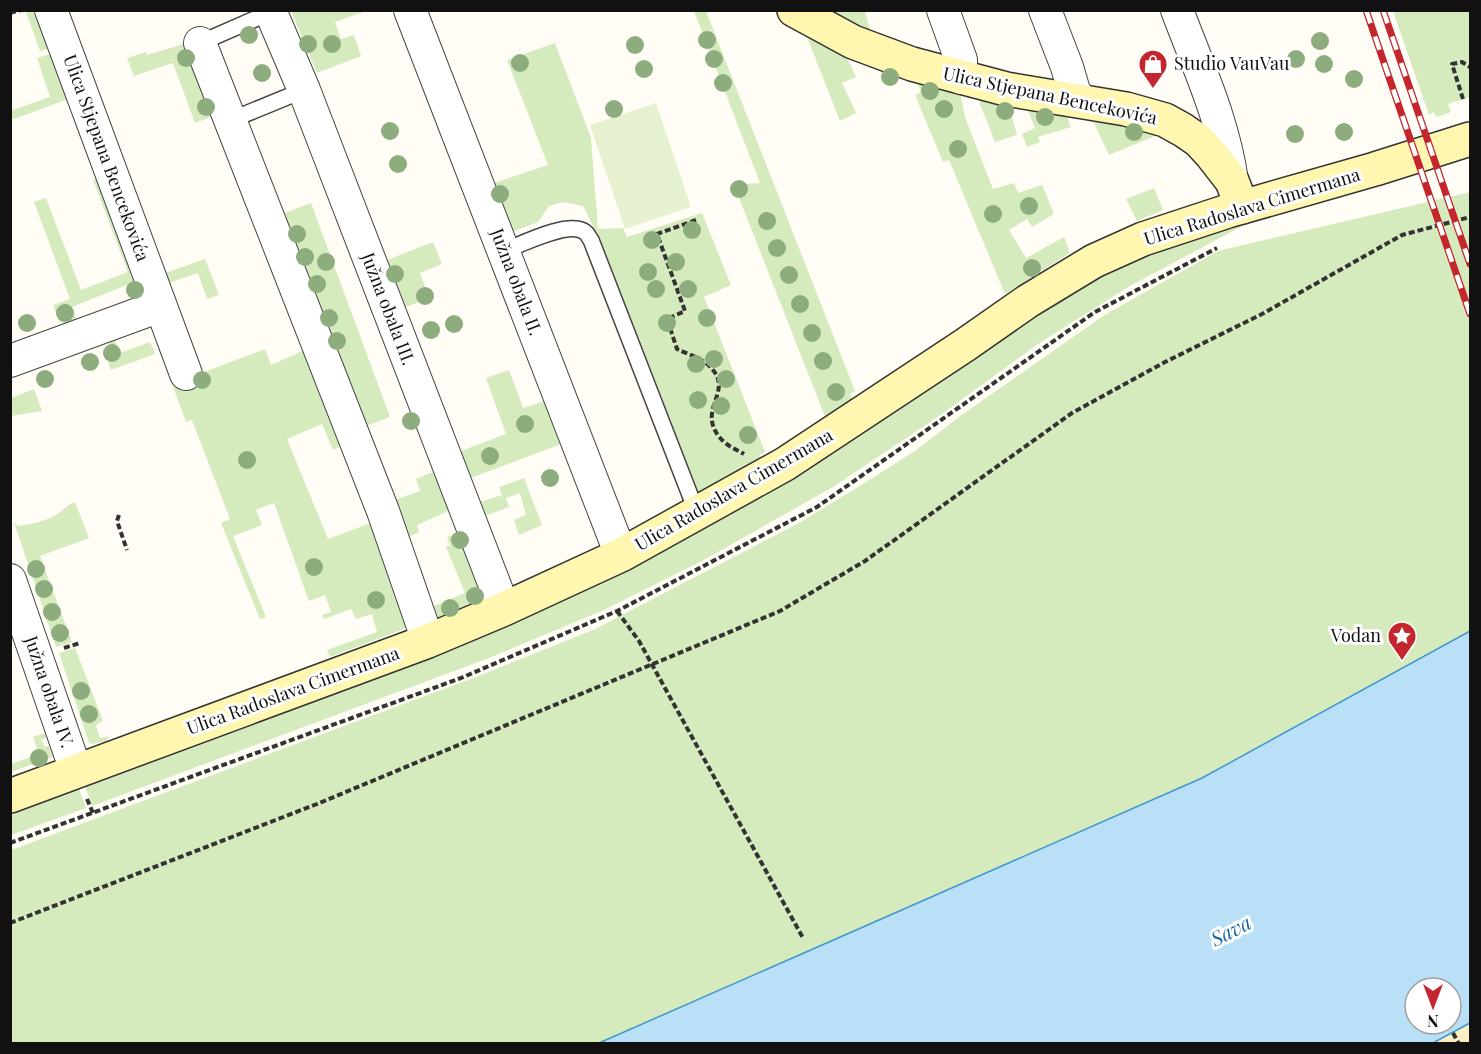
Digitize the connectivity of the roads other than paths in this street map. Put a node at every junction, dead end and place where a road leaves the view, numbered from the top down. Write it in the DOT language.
graph roads {
  1 [pos="51,10"];
  2 [pos="410,10"];
  3 [pos="794,10"];
  4 [pos="943,10"];
  5 [pos="1045,10"];
  6 [pos="1177,10"];
  7 [pos="270,11"];
  8 [pos="200,43"];
  9 [pos="961,78"];
  10 [pos="304,90"];
  11 [pos="1081,101"];
  12 [pos="1215,114"];
  13 [pos="231,120"];
  14 [pos="1183,130"];
  15 [pos="1470,139"];
  16 [pos="1237,194"];
  17 [pos="504,251"];
  18 [pos="160,306"];
  19 [pos="10,361"];
  20 [pos="186,374"];
  21 [pos="697,513"];
  22 [pos="621,555"];
  23 [pos="10,580"];
  24 [pos="504,609"];
  25 [pos="428,641"];
  26 [pos="76,771"];
  27 [pos="10,796"];
  1 -- 18 [label="street, Ulica Stjepana Bencekovića"];
  2 -- 17 [label="street, Južna obala II."];
  3 -- 9 [label="street, Ulica Stjepana Bencekovića"];
  4 -- 9 [label="street"];
  5 -- 11 [label="street"];
  6 -- 12 [label="street"];
  7 -- 8 [label="lane"];
  7 -- 10 [label="street, Južna obala III."];
  8 -- 13 [label="street"];
  9 -- 11 [label="street, Ulica Stjepana Bencekovića"];
  10 -- 13 [label="lane"];
  10 -- 24 [label="street, Južna obala III."];
  11 -- 14 [label="street, Ulica Stjepana Bencekovića"];
  12 -- 14 [label="street"];
  12 -- 16 [label="street"];
  13 -- 25 [label="street"];
  14 -- 16 [label="street, Ulica Stjepana Bencekovića"];
  15 -- 16 [label="street, Ulica Radoslava Cimermana"];
  16 -- 21 [label="street, Ulica Radoslava Cimermana"];
  17 -- 21 [label="lane"];
  17 -- 22 [label="street, Južna obala II."];
  18 -- 19 [label="street"];
  18 -- 20 [label="street, Ulica Stjepana Bencekovića"];
  21 -- 22 [label="street, Ulica Radoslava Cimermana"];
  22 -- 24 [label="street, Ulica Radoslava Cimermana"];
  23 -- 26 [label="street, Južna obala IV."];
  24 -- 25 [label="street, Ulica Radoslava Cimermana"];
  25 -- 26 [label="street, Ulica Radoslava Cimermana"];
  26 -- 27 [label="street, Ulica Radoslava Cimermana"];
}
